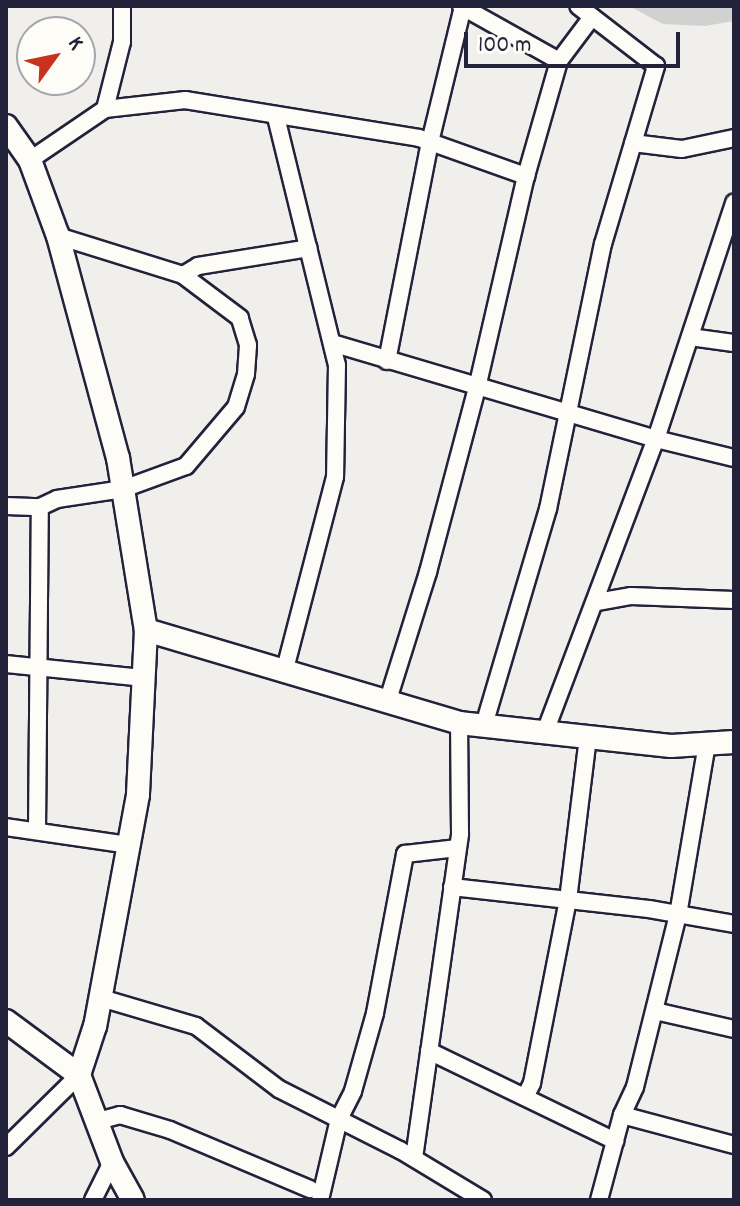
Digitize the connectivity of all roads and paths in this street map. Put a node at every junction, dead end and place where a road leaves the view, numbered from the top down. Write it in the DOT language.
graph roads {
  1 [pos="122,6"];
  2 [pos="462,6"];
  3 [pos="578,6"];
  4 [pos="592,17"];
  5 [pos="559,61"];
  6 [pos="105,109"];
  7 [pos="276,117"];
  8 [pos="6,126"];
  9 [pos="734,138"];
  10 [pos="430,142"];
  11 [pos="633,143"];
  12 [pos="30,160"];
  13 [pos="526,176"];
  14 [pos="734,203"];
  15 [pos="58,236"];
  16 [pos="309,248"];
  17 [pos="183,275"];
  18 [pos="690,337"];
  19 [pos="332,343"];
  20 [pos="734,343"];
  21 [pos="387,361"];
  22 [pos="477,388"];
  23 [pos="566,413"];
  24 [pos="656,439"];
  25 [pos="734,458"];
  26 [pos="123,489"];
  27 [pos="6,506"];
  28 [pos="40,507"];
  29 [pos="734,600"];
  30 [pos="597,602"];
  31 [pos="146,630"];
  32 [pos="6,664"];
  33 [pos="38,667"];
  34 [pos="284,673"];
  35 [pos="144,678"];
  36 [pos="387,703"];
  37 [pos="459,723"];
  38 [pos="484,725"];
  39 [pos="545,732"];
  40 [pos="588,737"];
  41 [pos="734,742"];
  42 [pos="707,744"];
  43 [pos="6,827"];
  44 [pos="37,831"];
  45 [pos="129,845"];
  46 [pos="458,848"];
  47 [pos="452,887"];
  48 [pos="568,900"];
  49 [pos="678,915"];
  50 [pos="734,924"];
  51 [pos="101,998"];
  52 [pos="655,1011"];
  53 [pos="6,1021"];
  54 [pos="734,1029"];
  55 [pos="429,1051"];
  56 [pos="79,1075"];
  57 [pos="525,1097"];
  58 [pos="622,1115"];
  59 [pos="339,1119"];
  60 [pos="98,1121"];
  61 [pos="615,1141"];
  62 [pos="734,1145"];
  63 [pos="6,1147"];
  64 [pos="414,1158"];
  65 [pos="112,1162"];
  66 [pos="315,1195"];
  67 [pos="93,1200"];
  68 [pos="133,1200"];
  69 [pos="483,1200"];
  70 [pos="599,1200"];
  1 -- 6 [label="street"];
  2 -- 5 [label="street"];
  2 -- 10 [label="street"];
  3 -- 4 [label="street"];
  4 -- 5 [label="street"];
  4 -- 11 [label="street"];
  5 -- 13 [label="street"];
  6 -- 7 [label="street"];
  6 -- 12 [label="street"];
  7 -- 10 [label="street"];
  7 -- 16 [label="street"];
  8 -- 12 [label="street"];
  9 -- 11 [label="street"];
  10 -- 13 [label="street"];
  10 -- 21 [label="street"];
  11 -- 23 [label="street"];
  12 -- 15 [label="street"];
  13 -- 22 [label="street"];
  14 -- 18 [label="street"];
  15 -- 17 [label="street"];
  15 -- 26 [label="street"];
  16 -- 17 [label="street"];
  16 -- 19 [label="street"];
  17 -- 26 [label="street"];
  18 -- 20 [label="street"];
  18 -- 24 [label="street"];
  19 -- 21 [label="street"];
  19 -- 34 [label="street"];
  21 -- 22 [label="street"];
  22 -- 23 [label="street"];
  22 -- 36 [label="street"];
  23 -- 24 [label="street"];
  23 -- 38 [label="street"];
  24 -- 25 [label="street"];
  24 -- 30 [label="street"];
  26 -- 28 [label="street"];
  26 -- 31 [label="street"];
  27 -- 28 [label="street"];
  28 -- 33 [label="street"];
  29 -- 30 [label="street"];
  30 -- 39 [label="street"];
  31 -- 34 [label="street"];
  31 -- 35 [label="street"];
  32 -- 33 [label="street"];
  33 -- 35 [label="street"];
  33 -- 44 [label="street"];
  34 -- 36 [label="street"];
  35 -- 45 [label="street"];
  36 -- 37 [label="street"];
  37 -- 38 [label="street"];
  37 -- 46 [label="street"];
  38 -- 39 [label="street"];
  39 -- 40 [label="street"];
  40 -- 42 [label="street"];
  40 -- 48 [label="street"];
  41 -- 42 [label="street"];
  42 -- 49 [label="street"];
  43 -- 44 [label="street"];
  44 -- 45 [label="street"];
  45 -- 51 [label="street"];
  46 -- 47 [label="street"];
  46 -- 59 [label="street"];
  47 -- 48 [label="street"];
  47 -- 55 [label="street"];
  48 -- 49 [label="street"];
  48 -- 57 [label="street"];
  49 -- 50 [label="street"];
  49 -- 52 [label="street"];
  51 -- 56 [label="street"];
  51 -- 59 [label="street"];
  52 -- 54 [label="street"];
  52 -- 58 [label="street"];
  53 -- 56 [label="street"];
  55 -- 57 [label="street"];
  55 -- 64 [label="street"];
  56 -- 60 [label="street"];
  56 -- 63 [label="street"];
  57 -- 61 [label="street"];
  58 -- 61 [label="street"];
  58 -- 62 [label="street"];
  59 -- 64 [label="street"];
  59 -- 66 [label="street"];
  60 -- 65 [label="street"];
  60 -- 66 [label="street"];
  61 -- 70 [label="street"];
  64 -- 69 [label="street"];
  65 -- 67 [label="street"];
  65 -- 68 [label="street"];
}
